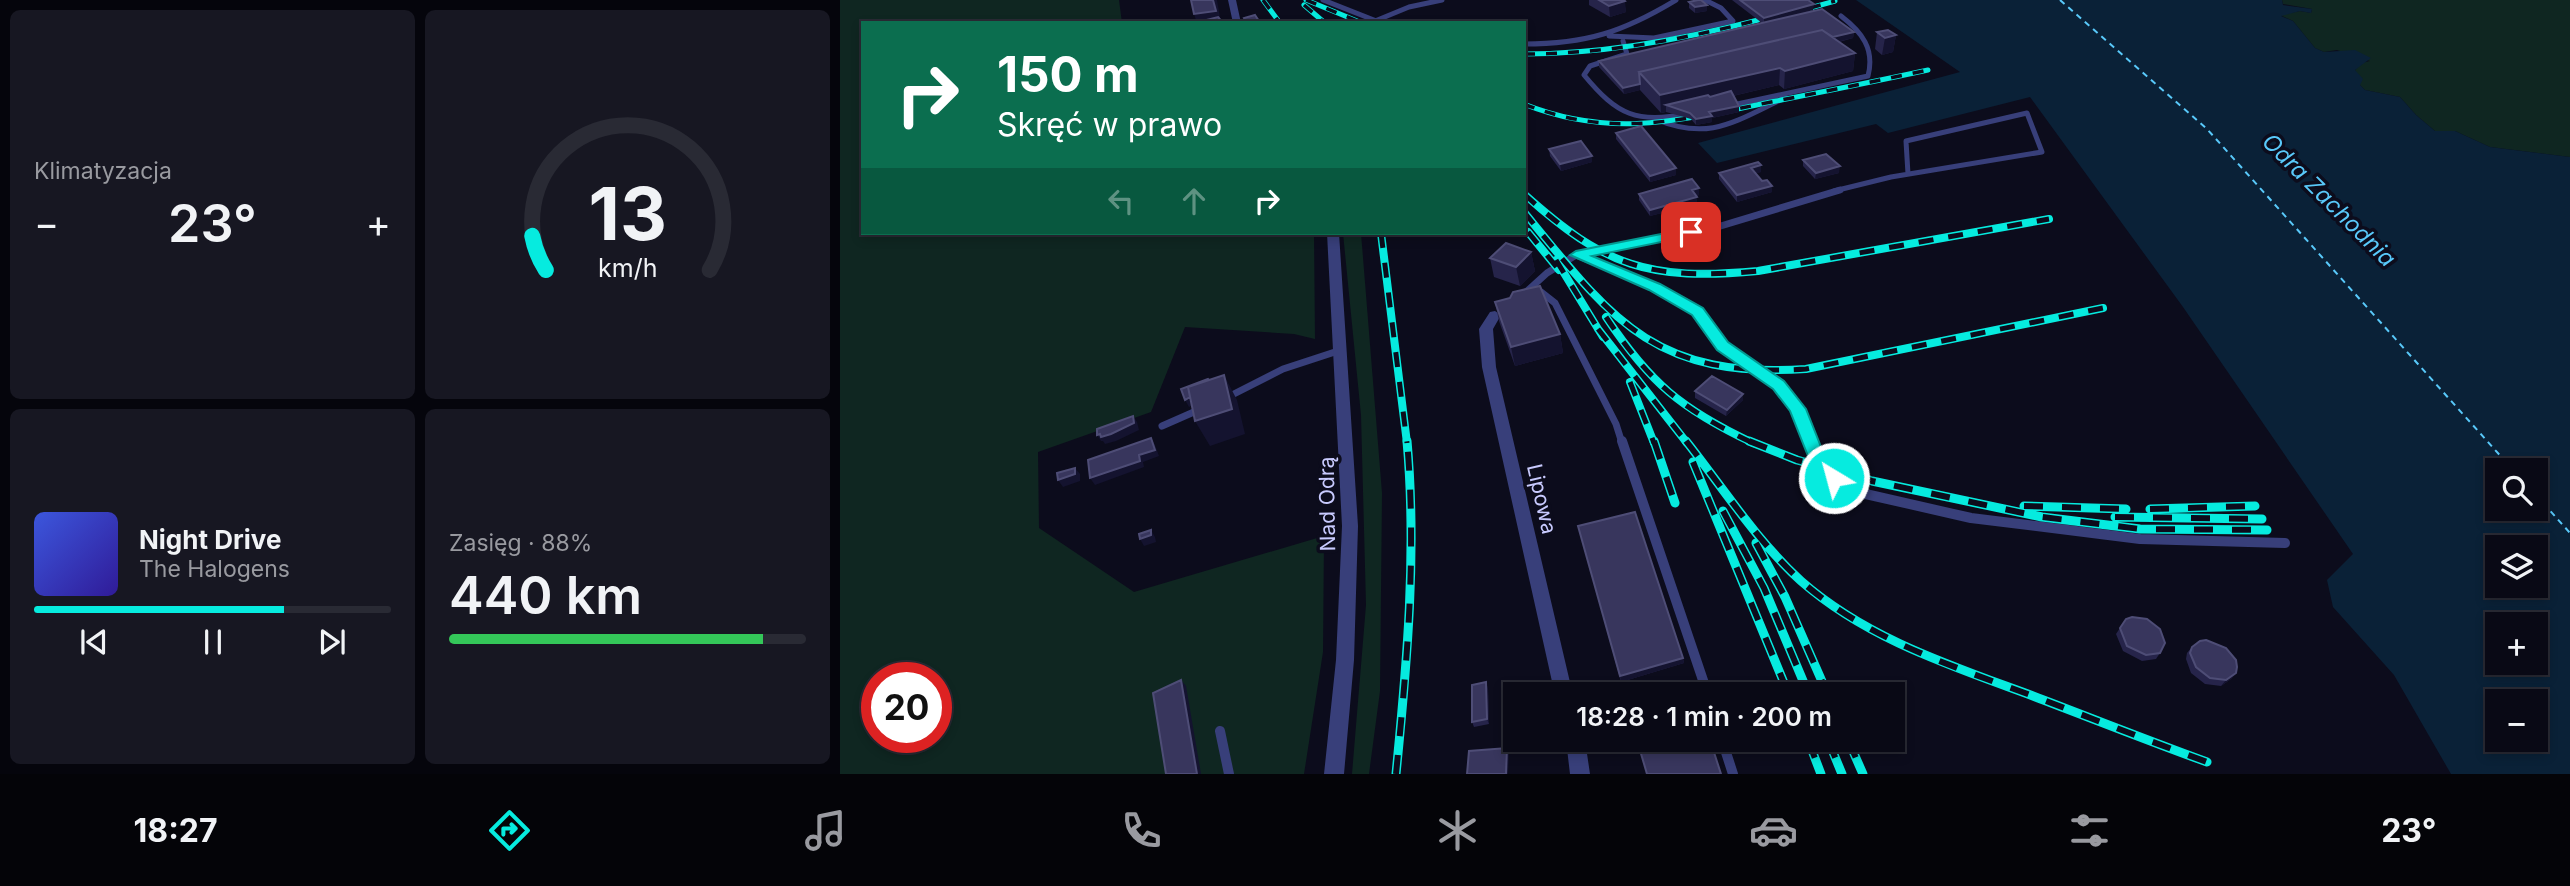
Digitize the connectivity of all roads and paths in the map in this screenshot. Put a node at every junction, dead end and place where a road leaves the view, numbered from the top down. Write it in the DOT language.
graph roads {
  1 [pos="1232,0"];
  2 [pos="1323,0"];
  3 [pos="1441,0"];
  4 [pos="1676,0"];
  5 [pos="1705,0"];
  6 [pos="1841,16"];
  7 [pos="1237,21"];
  8 [pos="1376,21"];
  9 [pos="1380,21"];
  10 [pos="1609,36"];
  11 [pos="1623,41"];
  12 [pos="1526,44"];
  13 [pos="1798,92"];
  14 [pos="1714,108"];
  15 [pos="1701,111"];
  16 [pos="1652,118"];
  17 [pos="1908,174"];
  18 [pos="1333,235"];
  19 [pos="1576,255"];
  20 [pos="1499,313"];
  21 [pos="1341,350"];
  22 [pos="1162,426"];
  23 [pos="2285,543"];
  24 [pos="1561,682"];
  25 [pos="1703,682"];
  26 [pos="1220,731"];
  27 [pos="1577,752"];
  28 [pos="1726,752"];
  29 [pos="1229,774"];
  30 [pos="1334,774"];
  31 [pos="1580,774"];
  32 [pos="1733,774"];
  1 -- 7 [label="street"];
  2 -- 8 [label="lane"];
  3 -- 9 [label="lane"];
  4 -- 10 [label="lane"];
  5 -- 11 [label="lane"];
  6 -- 13 [label="lane"];
  10 -- 11 [label="lane"];
  10 -- 12 [label="lane"];
  11 -- 16 [label="lane"];
  13 -- 14 [label="lane"];
  13 -- 16 [label="lane"];
  15 -- 16 [label="lane"];
  17 -- 17 [label="lane"];
  17 -- 19 [label="lane"];
  18 -- 21 [label="street, Nad Odrą"];
  19 -- 23 [label="lane"];
  19 -- 25 [label="lane"];
  20 -- 24 [label="street, Lipowa"];
  21 -- 22 [label="lane"];
  21 -- 30 [label="street, Nad Odrą"];
  26 -- 29 [label="lane"];
  27 -- 31 [label="street"];
  28 -- 32 [label="lane"];
}
